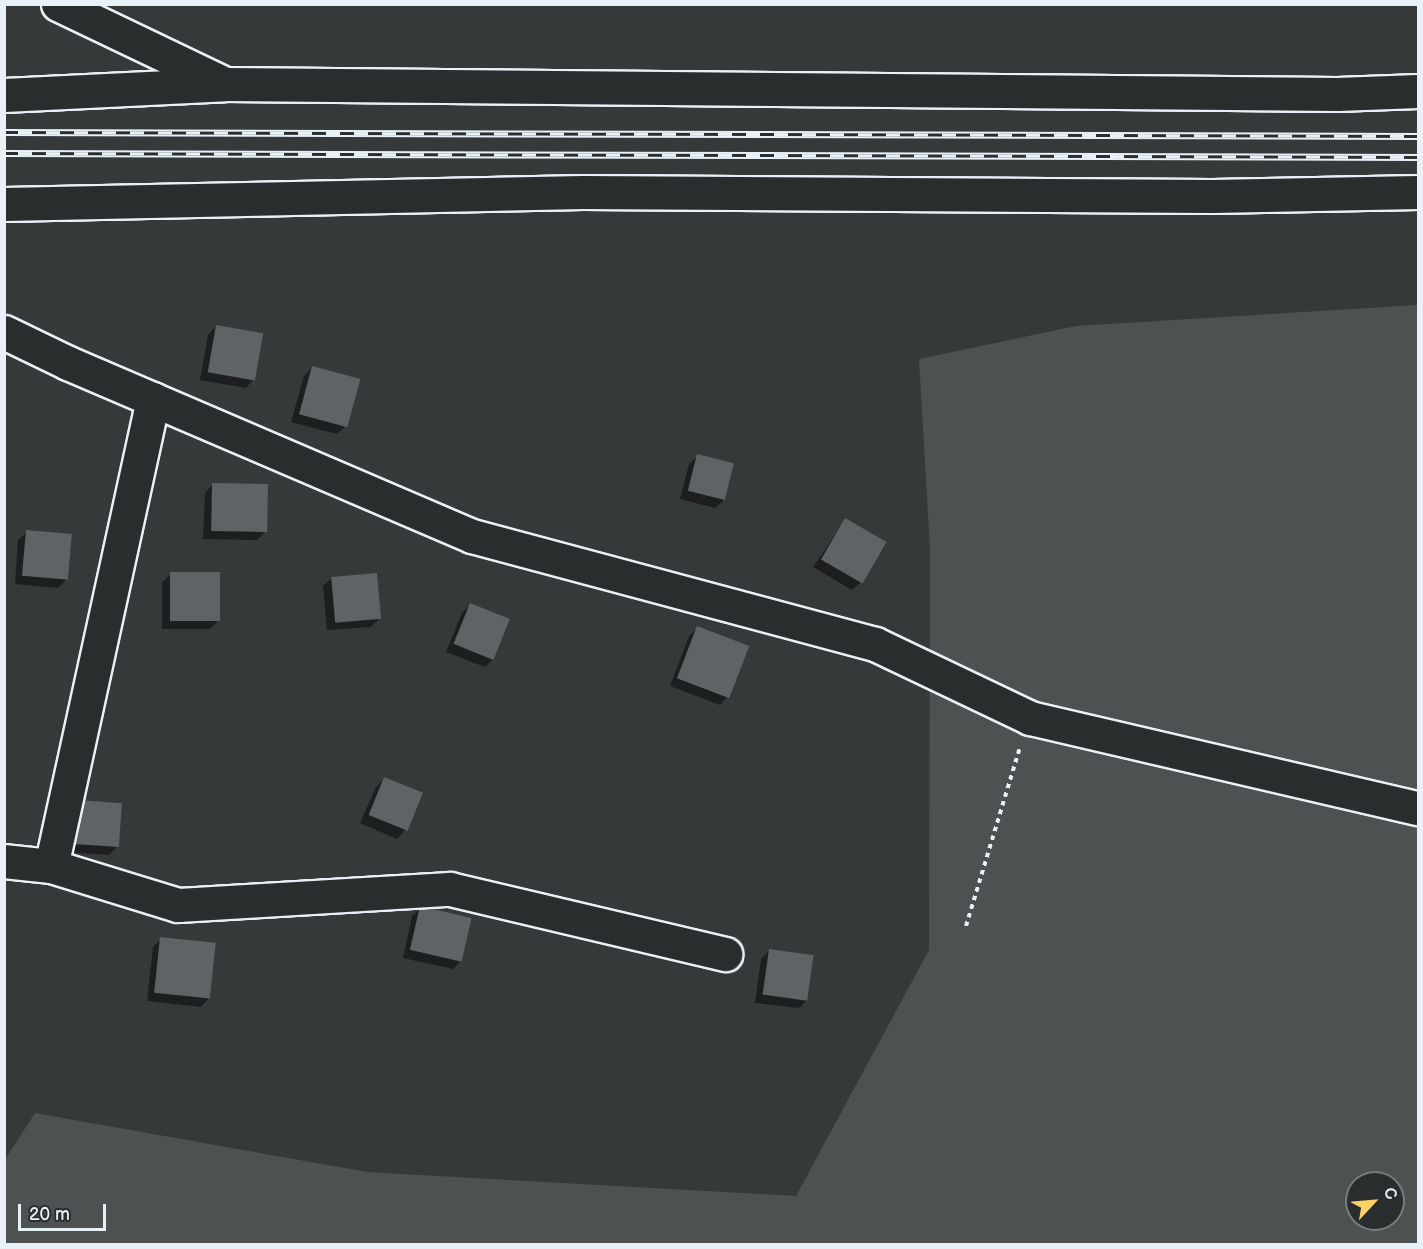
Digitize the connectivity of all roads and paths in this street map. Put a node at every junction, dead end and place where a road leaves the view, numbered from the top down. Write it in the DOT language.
graph roads {
  1 [pos="58,4"];
  2 [pos="225,84"];
  3 [pos="1419,91"];
  4 [pos="4,95"];
  5 [pos="1419,192"];
  6 [pos="4,204"];
  7 [pos="4,332"];
  8 [pos="153,399"];
  9 [pos="1030,718"];
  10 [pos="1419,808"];
  11 [pos="4,861"];
  12 [pos="51,866"];
  13 [pos="966,926"];
  14 [pos="725,954"];
  1 -- 2 [label="street"];
  2 -- 3 [label="street"];
  2 -- 4 [label="street"];
  5 -- 6 [label="street"];
  7 -- 8 [label="street"];
  8 -- 9 [label="street"];
  8 -- 12 [label="street"];
  9 -- 10 [label="street"];
  9 -- 13 [label="path"];
  11 -- 12 [label="street"];
  12 -- 14 [label="street"];
}
